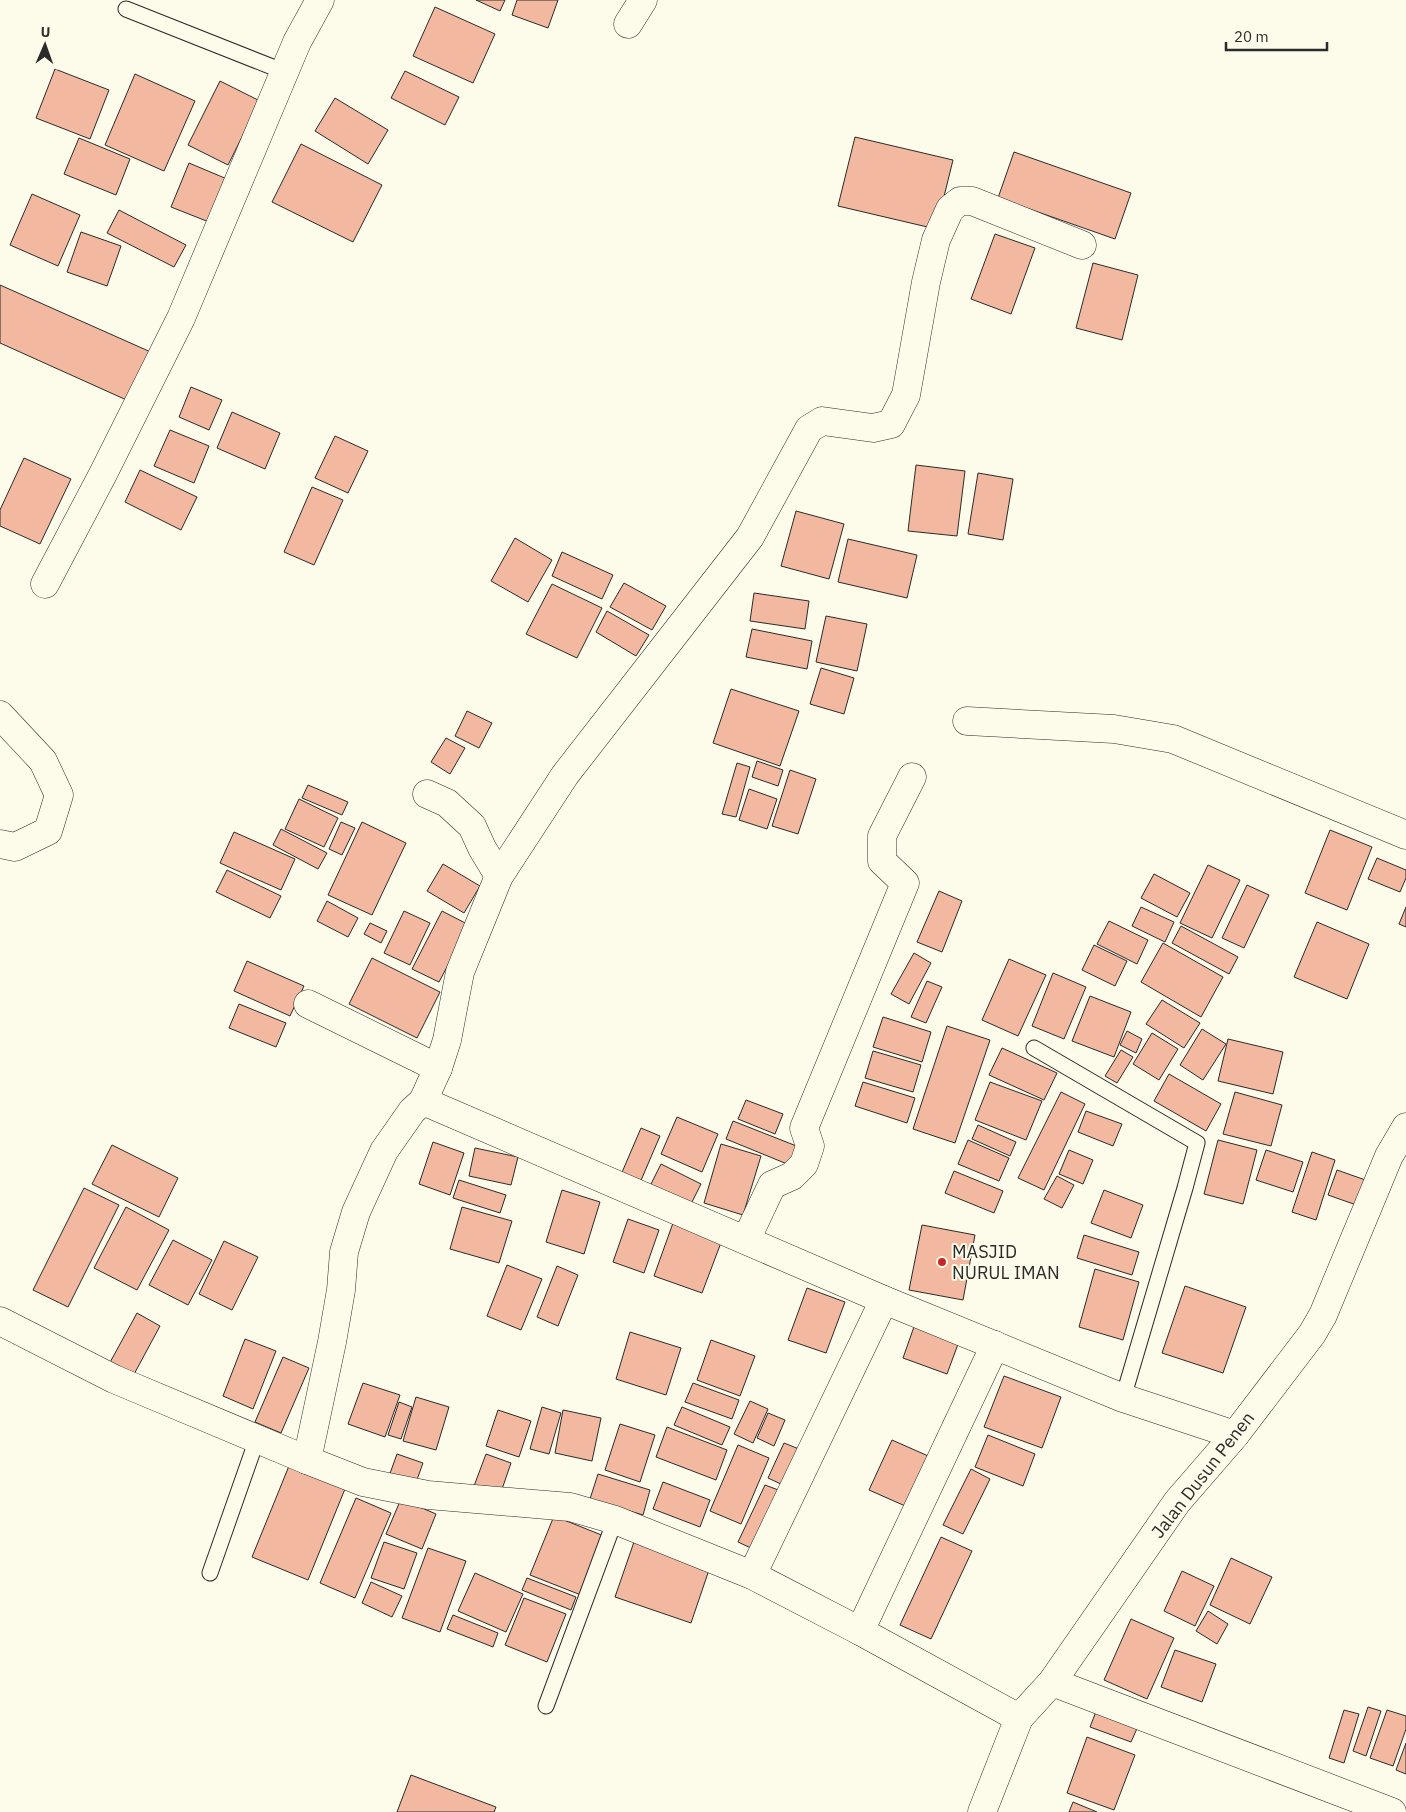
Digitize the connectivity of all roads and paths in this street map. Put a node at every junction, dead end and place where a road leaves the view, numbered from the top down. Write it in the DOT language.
graph roads {
  1 [pos="320,0"];
  2 [pos="643,0"];
  3 [pos="126,10"];
  4 [pos="628,24"];
  5 [pos="285,72"];
  6 [pos="1082,245"];
  7 [pos="45,584"];
  8 [pos="0,715"];
  9 [pos="966,721"];
  10 [pos="912,778"];
  11 [pos="427,794"];
  12 [pos="1406,835"];
  13 [pos="0,844"];
  14 [pos="498,876"];
  15 [pos="308,1004"];
  16 [pos="1034,1048"];
  17 [pos="438,1068"];
  18 [pos="423,1101"];
  19 [pos="1406,1126"];
  20 [pos="746,1240"];
  21 [pos="884,1300"];
  22 [pos="0,1321"];
  23 [pos="995,1345"];
  24 [pos="1123,1398"];
  25 [pos="1234,1435"];
  26 [pos="257,1439"];
  27 [pos="307,1460"];
  28 [pos="615,1520"];
  29 [pos="210,1573"];
  30 [pos="752,1575"];
  31 [pos="860,1631"];
  32 [pos="1052,1682"];
  33 [pos="546,1706"];
  34 [pos="1019,1718"];
  35 [pos="982,1812"];
  36 [pos="1392,1812"];
  1 -- 5 [label="street"];
  2 -- 4 [label="street"];
  3 -- 5 [label="lane"];
  5 -- 7 [label="street"];
  6 -- 14 [label="street"];
  8 -- 13 [label="street"];
  9 -- 12 [label="street"];
  10 -- 20 [label="street"];
  11 -- 14 [label="street"];
  14 -- 17 [label="street"];
  15 -- 17 [label="street"];
  16 -- 24 [label="lane"];
  17 -- 18 [label="street"];
  18 -- 20 [label="street"];
  18 -- 27 [label="street"];
  19 -- 25 [label="street, Jalan Dusun Penen"];
  20 -- 21 [label="street"];
  21 -- 23 [label="street"];
  21 -- 30 [label="street"];
  22 -- 26 [label="street"];
  23 -- 24 [label="street"];
  23 -- 31 [label="street"];
  24 -- 25 [label="street"];
  25 -- 32 [label="street, Jalan Dusun Penen"];
  26 -- 27 [label="street"];
  26 -- 29 [label="lane"];
  27 -- 28 [label="street"];
  28 -- 30 [label="street"];
  28 -- 33 [label="lane"];
  30 -- 31 [label="street"];
  31 -- 34 [label="street"];
  32 -- 34 [label="street, Jalan Dusun Penen"];
  32 -- 36 [label="street"];
  34 -- 35 [label="street, Jalan Dusun Penen"];
}
